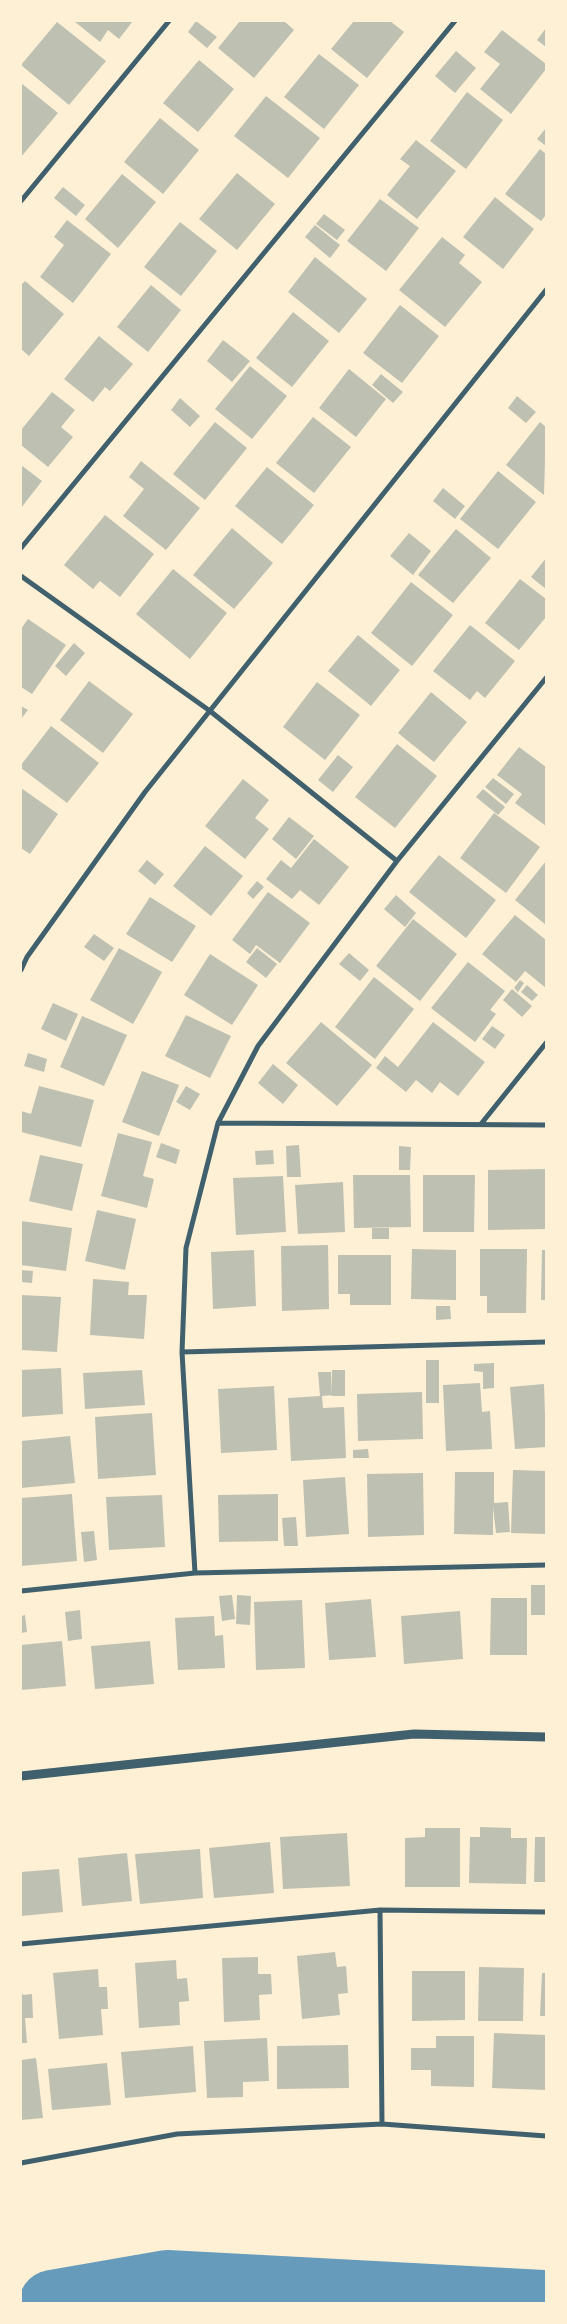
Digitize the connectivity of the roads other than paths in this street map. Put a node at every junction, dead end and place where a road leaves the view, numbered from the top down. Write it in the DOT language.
graph roads {
  1 [pos="169,21"];
  2 [pos="454,21"];
  3 [pos="21,201"];
  4 [pos="546,290"];
  5 [pos="21,548"];
  6 [pos="21,576"];
  7 [pos="546,678"];
  8 [pos="210,711"];
  9 [pos="397,861"];
  10 [pos="21,970"];
  11 [pos="546,1043"];
  12 [pos="218,1122"];
  13 [pos="481,1124"];
  14 [pos="546,1125"];
  15 [pos="546,1342"];
  16 [pos="182,1352"];
  17 [pos="546,1565"];
  18 [pos="195,1572"];
  19 [pos="21,1590"];
  20 [pos="546,1737"];
  21 [pos="21,1776"];
  22 [pos="380,1910"];
  23 [pos="546,1912"];
  24 [pos="21,1944"];
  25 [pos="382,2124"];
  26 [pos="546,2136"];
  27 [pos="21,2163"];
  1 -- 3 [label="street"];
  2 -- 5 [label="street"];
  4 -- 8 [label="street"];
  6 -- 8 [label="street"];
  7 -- 9 [label="street"];
  8 -- 9 [label="street"];
  8 -- 10 [label="street"];
  9 -- 12 [label="street"];
  11 -- 13 [label="street"];
  12 -- 13 [label="street"];
  12 -- 16 [label="street"];
  13 -- 14 [label="street"];
  15 -- 16 [label="street"];
  16 -- 18 [label="street"];
  17 -- 18 [label="street"];
  18 -- 19 [label="street"];
  20 -- 21 [label="street"];
  22 -- 23 [label="street"];
  22 -- 24 [label="street"];
  22 -- 25 [label="street"];
  25 -- 26 [label="street"];
  25 -- 27 [label="street"];
}
